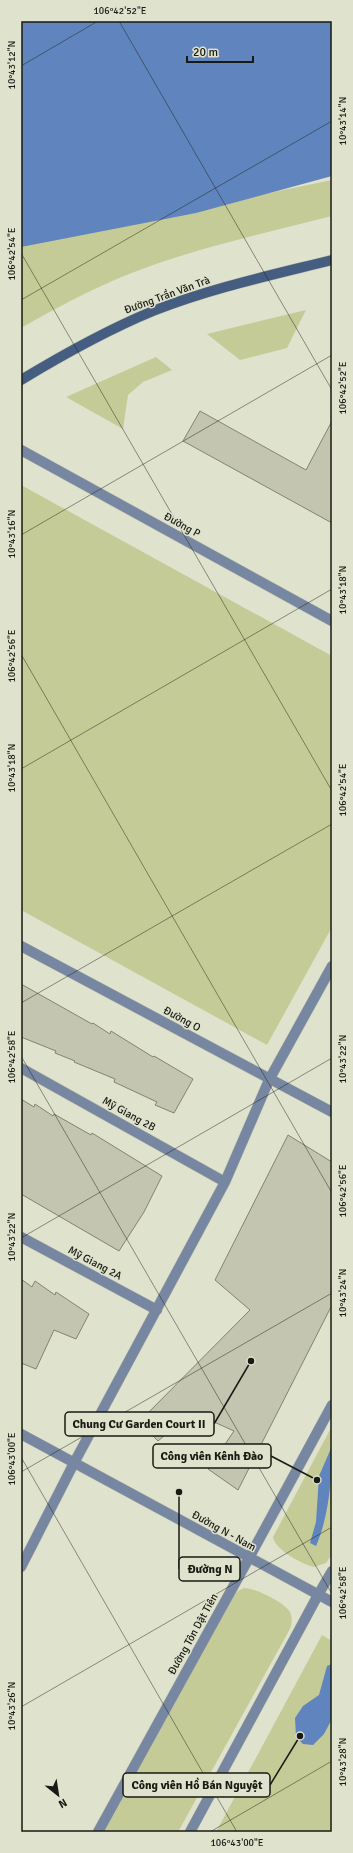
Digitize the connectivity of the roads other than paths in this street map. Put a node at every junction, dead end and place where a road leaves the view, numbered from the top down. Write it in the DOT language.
graph roads {
  1 [pos="332,260"];
  2 [pos="21,380"];
  3 [pos="21,450"];
  4 [pos="332,621"];
  5 [pos="21,946"];
  6 [pos="332,966"];
  7 [pos="21,1068"];
  8 [pos="269,1080"];
  9 [pos="332,1112"];
  10 [pos="225,1182"];
  11 [pos="21,1237"];
  12 [pos="157,1310"];
  13 [pos="332,1405"];
  14 [pos="21,1434"];
  15 [pos="74,1463"];
  16 [pos="249,1558"];
  17 [pos="21,1567"];
  18 [pos="332,1571"];
  19 [pos="318,1595"];
  20 [pos="332,1602"];
  21 [pos="98,1832"];
  22 [pos="190,1832"];
  1 -- 2 [label="main road, Đường Trần Văn Trà"];
  3 -- 4 [label="street, Đường P"];
  5 -- 8 [label="street, Đường O"];
  6 -- 8 [label="street"];
  7 -- 10 [label="street, Mỹ Giang 2B"];
  8 -- 9 [label="street, Đường O"];
  8 -- 10 [label="street"];
  10 -- 12 [label="street"];
  11 -- 12 [label="street, Mỹ Giang 2A"];
  12 -- 15 [label="street"];
  13 -- 16 [label="street, Đường Tôn Dật Tiên"];
  14 -- 15 [label="street, Đường N - Nam"];
  15 -- 16 [label="street, Đường N - Nam"];
  15 -- 17 [label="street"];
  16 -- 19 [label="street, Đường N - Nam"];
  16 -- 21 [label="street, Đường Tôn Dật Tiên"];
  18 -- 19 [label="street"];
  19 -- 20 [label="street, Đường N - Nam"];
  19 -- 22 [label="street"];
}
